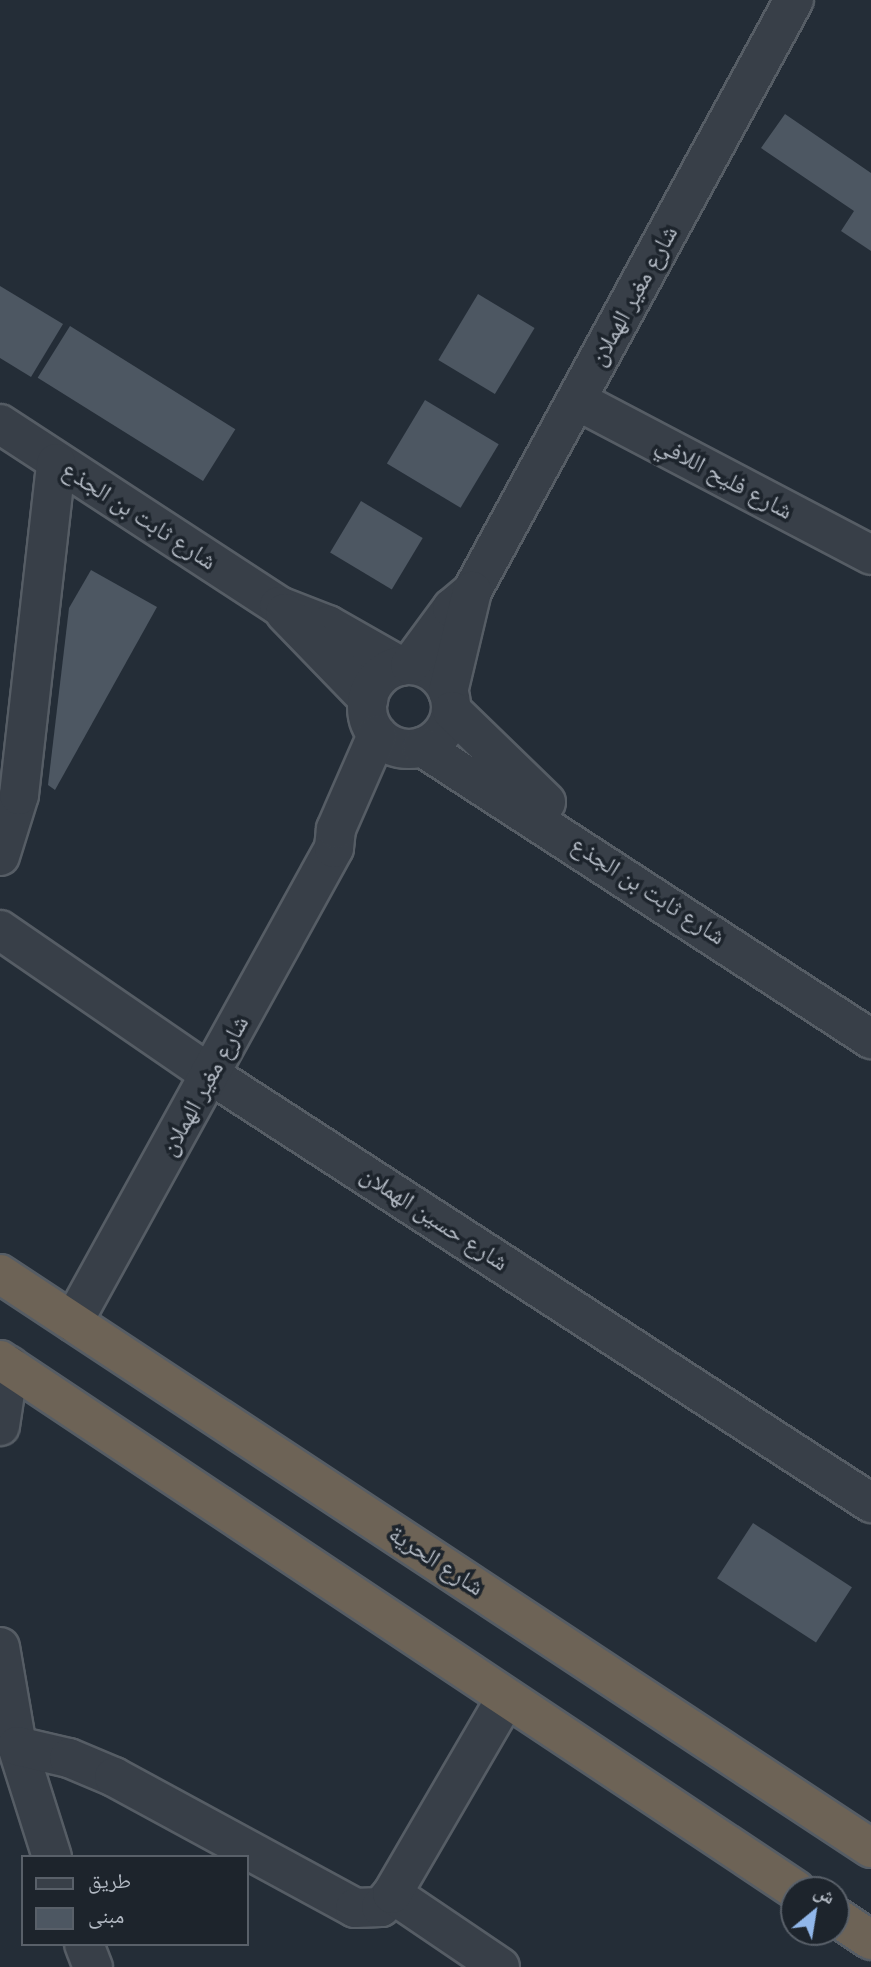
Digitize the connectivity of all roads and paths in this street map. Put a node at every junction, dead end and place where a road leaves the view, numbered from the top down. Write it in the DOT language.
graph roads {
  1 [pos="794,0"];
  2 [pos="578,401"];
  3 [pos="0,425"];
  4 [pos="57,463"];
  5 [pos="871,555"];
  6 [pos="472,591"];
  7 [pos="279,606"];
  8 [pos="405,665"];
  9 [pos="368,699"];
  10 [pos="450,701"];
  11 [pos="403,744"];
  12 [pos="0,856"];
  13 [pos="0,930"];
  14 [pos="871,1019"];
  15 [pos="871,1039"];
  16 [pos="211,1075"];
  17 [pos="0,1275"];
  18 [pos="74,1322"];
  19 [pos="4,1363"];
  20 [pos="0,1426"];
  21 [pos="869,1498"];
  22 [pos="0,1647"];
  23 [pos="506,1698"];
  24 [pos="17,1746"];
  25 [pos="871,1848"];
  26 [pos="51,1855"];
  27 [pos="780,1879"];
  28 [pos="393,1894"];
  29 [pos="850,1926"];
  30 [pos="871,1940"];
  31 [pos="85,1946"];
  32 [pos="93,1967"];
  33 [pos="500,1967"];
  1 -- 2 [label="street, شارع مغير الهملان"];
  2 -- 5 [label="street, شارع فليح اللافي"];
  2 -- 6 [label="street, شارع مغير الهملان"];
  3 -- 4 [label="street, شارع ثابت بن الجذع"];
  4 -- 7 [label="street, شارع ثابت بن الجذع"];
  4 -- 12 [label="street"];
  6 -- 8 [label="street, شارع مغير الهملان"];
  6 -- 10 [label="street, شارع مغير الهملان"];
  7 -- 8 [label="street, شارع ثابت بن الجذع"];
  7 -- 9 [label="street, شارع ثابت بن الجذع"];
  8 -- 9 [label="street"];
  8 -- 10 [label="street"];
  9 -- 11 [label="street"];
  10 -- 11 [label="street"];
  10 -- 14 [label="street, شارع ثابت بن الجذع"];
  11 -- 15 [label="street, شارع ثابت بن الجذع"];
  11 -- 16 [label="street, شارع مغير الهملان"];
  13 -- 16 [label="street, شارع حسين الهملان"];
  16 -- 18 [label="street, شارع مغير الهملان"];
  16 -- 21 [label="street, شارع حسين الهملان"];
  17 -- 18 [label="highway, شارع الحرية"];
  18 -- 25 [label="highway, شارع الحرية"];
  19 -- 20 [label="street"];
  19 -- 23 [label="highway"];
  22 -- 24 [label="street"];
  23 -- 27 [label="highway"];
  23 -- 28 [label="street"];
  24 -- 26 [label="street"];
  24 -- 28 [label="street"];
  28 -- 33 [label="street"];
  29 -- 30 [label="highway"];
  31 -- 32 [label="street"];
}
